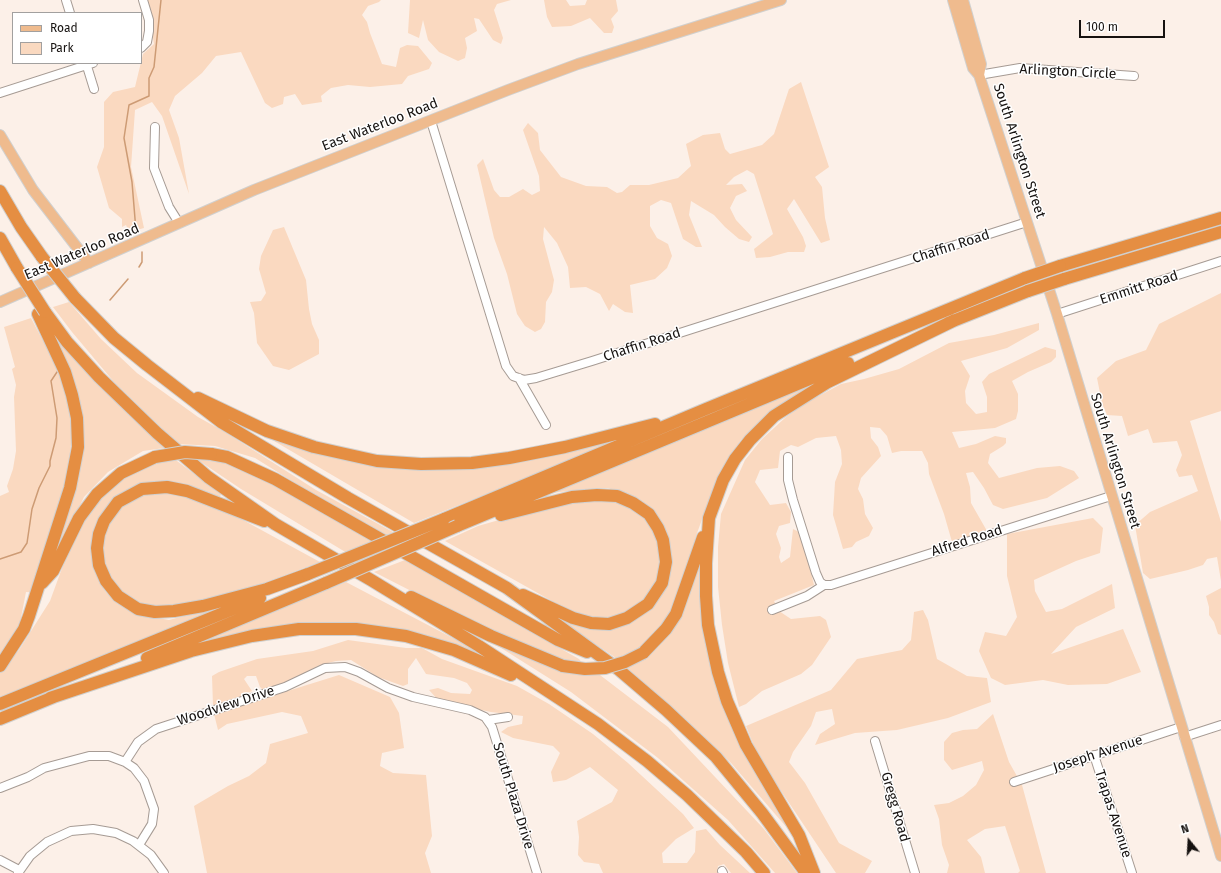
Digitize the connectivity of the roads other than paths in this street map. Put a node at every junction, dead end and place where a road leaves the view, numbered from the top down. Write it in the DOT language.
graph roads {
  1 [pos="66,0"];
  2 [pos="143,0"];
  3 [pos="781,0"];
  4 [pos="953,0"];
  5 [pos="963,0"];
  6 [pos="70,12"];
  7 [pos="144,45"];
  8 [pos="89,64"];
  9 [pos="980,75"];
  10 [pos="1134,76"];
  11 [pos="94,89"];
  12 [pos="0,93"];
  13 [pos="431,121"];
  14 [pos="155,127"];
  15 [pos="0,135"];
  16 [pos="0,192"];
  17 [pos="1219,219"];
  18 [pos="1027,222"];
  19 [pos="179,223"];
  20 [pos="1221,232"];
  21 [pos="0,239"];
  22 [pos="1221,261"];
  23 [pos="89,263"];
  24 [pos="0,302"];
  25 [pos="42,313"];
  26 [pos="1056,314"];
  27 [pos="955,320"];
  28 [pos="519,378"];
  29 [pos="180,391"];
  30 [pos="706,409"];
  31 [pos="546,425"];
  32 [pos="788,457"];
  33 [pos="1111,496"];
  34 [pos="709,518"];
  35 [pos="275,524"];
  36 [pos="457,526"];
  37 [pos="308,574"];
  38 [pos="371,580"];
  39 [pos="824,585"];
  40 [pos="40,586"];
  41 [pos="507,588"];
  42 [pos="772,610"];
  43 [pos="605,659"];
  44 [pos="0,666"];
  45 [pos="550,692"];
  46 [pos="50,698"];
  47 [pos="0,704"];
  48 [pos="508,717"];
  49 [pos="0,719"];
  50 [pos="488,720"];
  51 [pos="1221,725"];
  52 [pos="1181,726"];
  53 [pos="1184,737"];
  54 [pos="875,741"];
  55 [pos="1094,755"];
  56 [pos="125,762"];
  57 [pos="1014,782"];
  58 [pos="0,788"];
  59 [pos="139,845"];
  60 [pos="1221,856"];
  61 [pos="0,860"];
  62 [pos="19,871"];
  63 [pos="164,873"];
  64 [pos="537,873"];
  65 [pos="764,873"];
  66 [pos="806,873"];
  67 [pos="814,873"];
  68 [pos="915,873"];
  69 [pos="1132,873"];
  1 -- 6 [label="street"];
  2 -- 7 [label="street"];
  3 -- 13 [label="main road, East Waterloo Road"];
  4 -- 9 [label="main road, South Arlington Street"];
  5 -- 9 [label="main road, South Arlington Street"];
  8 -- 11 [label="street"];
  8 -- 12 [label="street"];
  9 -- 10 [label="street, Arlington Circle"];
  9 -- 18 [label="main road, South Arlington Street"];
  13 -- 19 [label="main road, East Waterloo Road"];
  13 -- 28 [label="street"];
  14 -- 19 [label="street"];
  15 -- 23 [label="main road"];
  16 -- 29 [label="highway, bridge"];
  17 -- 30 [label="highway, bridge"];
  18 -- 26 [label="main road, South Arlington Street"];
  18 -- 28 [label="street, Chaffin Road"];
  19 -- 23 [label="main road, East Waterloo Road"];
  20 -- 27 [label="highway, bridge"];
  21 -- 25 [label="highway"];
  22 -- 26 [label="street, Emmitt Road"];
  23 -- 24 [label="main road, East Waterloo Road"];
  25 -- 35 [label="highway"];
  25 -- 40 [label="highway"];
  26 -- 33 [label="main road, South Arlington Street"];
  27 -- 34 [label="highway"];
  27 -- 36 [label="highway"];
  28 -- 31 [label="street"];
  29 -- 30 [label="highway"];
  29 -- 41 [label="highway"];
  30 -- 37 [label="highway, bridge"];
  32 -- 39 [label="street"];
  33 -- 39 [label="street, Alfred Road"];
  33 -- 52 [label="main road, South Arlington Street"];
  34 -- 38 [label="highway, bridge"];
  34 -- 67 [label="highway"];
  35 -- 37 [label="highway"];
  35 -- 38 [label="highway"];
  36 -- 41 [label="highway"];
  36 -- 46 [label="highway, bridge"];
  37 -- 47 [label="highway"];
  38 -- 45 [label="highway"];
  39 -- 42 [label="street"];
  40 -- 43 [label="highway, bridge"];
  40 -- 44 [label="highway"];
  41 -- 43 [label="highway"];
  43 -- 66 [label="highway"];
  45 -- 46 [label="highway"];
  45 -- 65 [label="highway"];
  46 -- 49 [label="highway"];
  48 -- 50 [label="street"];
  50 -- 56 [label="street, Woodview Drive"];
  50 -- 64 [label="street, South Plaza Drive"];
  51 -- 53 [label="street"];
  52 -- 53 [label="main road, South Arlington Street"];
  52 -- 55 [label="street, Joseph Avenue"];
  53 -- 60 [label="main road, South Arlington Street"];
  54 -- 68 [label="street, Gregg Road"];
  55 -- 57 [label="street, Joseph Avenue"];
  55 -- 69 [label="street, Trapas Avenue"];
  56 -- 58 [label="street"];
  56 -- 59 [label="street"];
  59 -- 62 [label="street"];
  59 -- 63 [label="street"];
  61 -- 62 [label="street"];
}
